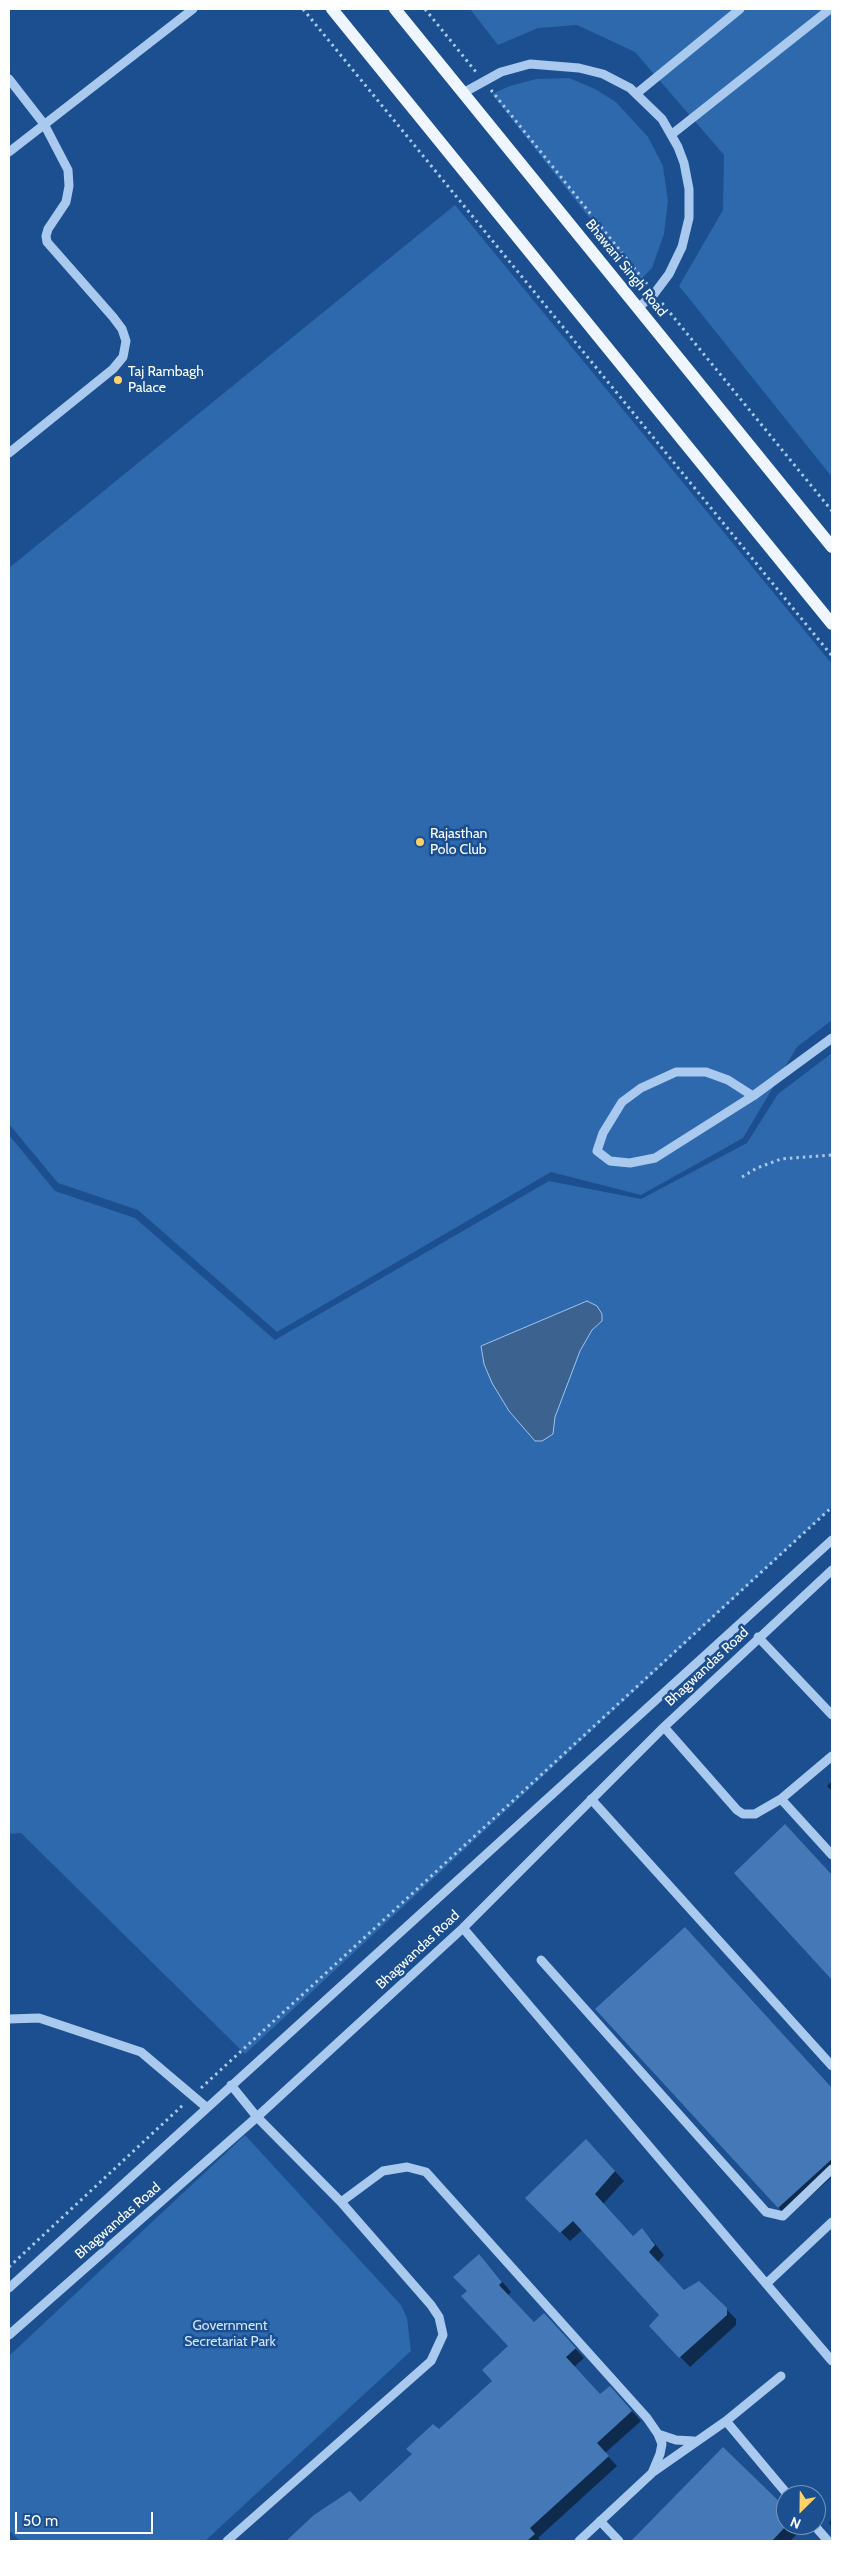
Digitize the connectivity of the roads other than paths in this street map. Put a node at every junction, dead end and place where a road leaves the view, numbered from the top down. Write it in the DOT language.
graph roads {
  1 [pos="193,9"];
  2 [pos="332,9"];
  3 [pos="394,9"];
  4 [pos="740,9"];
  5 [pos="830,9"];
  6 [pos="9,79"];
  7 [pos="463,93"];
  8 [pos="636,94"];
  9 [pos="44,124"];
  10 [pos="671,135"];
  11 [pos="9,152"];
  12 [pos="639,307"];
  13 [pos="9,453"];
  14 [pos="832,547"];
  15 [pos="832,624"];
  16 [pos="832,1038"];
  17 [pos="753,1096"];
  18 [pos="832,1540"];
  19 [pos="832,1570"];
  20 [pos="758,1637"];
  21 [pos="832,1715"];
  22 [pos="664,1726"];
  23 [pos="832,1756"];
  24 [pos="591,1799"];
  25 [pos="781,1799"];
  26 [pos="832,1856"];
  27 [pos="463,1928"];
  28 [pos="541,1960"];
  29 [pos="9,2019"];
  30 [pos="832,2066"];
  31 [pos="231,2085"];
  32 [pos="206,2107"];
  33 [pos="257,2117"];
  34 [pos="832,2169"];
  35 [pos="341,2202"];
  36 [pos="832,2222"];
  37 [pos="766,2284"];
  38 [pos="9,2288"];
  39 [pos="9,2335"];
  40 [pos="832,2362"];
  41 [pos="781,2376"];
  42 [pos="726,2421"];
  43 [pos="658,2434"];
  44 [pos="695,2441"];
  45 [pos="652,2473"];
  46 [pos="780,2485"];
  47 [pos="600,2521"];
  48 [pos="227,2541"];
  49 [pos="579,2541"];
  50 [pos="619,2541"];
  1 -- 9 [label="street"];
  2 -- 15 [label="main road"];
  3 -- 7 [label="main road, Bhawani Singh Road"];
  4 -- 8 [label="street"];
  5 -- 10 [label="street"];
  6 -- 9 [label="street"];
  7 -- 8 [label="street"];
  7 -- 12 [label="main road, Bhawani Singh Road"];
  8 -- 10 [label="street"];
  9 -- 11 [label="street"];
  9 -- 13 [label="street"];
  10 -- 12 [label="street"];
  12 -- 14 [label="main road, Bhawani Singh Road"];
  16 -- 17 [label="street"];
  17 -- 17 [label="street"];
  18 -- 31 [label="street, Bhagwandas Road"];
  19 -- 20 [label="street, Bhagwandas Road"];
  20 -- 21 [label="street"];
  20 -- 22 [label="street, Bhagwandas Road"];
  22 -- 24 [label="street, Bhagwandas Road"];
  22 -- 25 [label="street"];
  23 -- 25 [label="street"];
  24 -- 27 [label="street, Bhagwandas Road"];
  24 -- 30 [label="street"];
  25 -- 26 [label="street"];
  27 -- 33 [label="street, Bhagwandas Road"];
  27 -- 37 [label="street"];
  28 -- 34 [label="street"];
  29 -- 32 [label="street"];
  31 -- 32 [label="street, Bhagwandas Road"];
  31 -- 33 [label="street"];
  32 -- 38 [label="street, Bhagwandas Road"];
  33 -- 35 [label="street"];
  33 -- 39 [label="street, Bhagwandas Road"];
  35 -- 43 [label="street"];
  35 -- 48 [label="street"];
  36 -- 37 [label="street"];
  37 -- 40 [label="street"];
  41 -- 42 [label="street"];
  42 -- 44 [label="street"];
  42 -- 46 [label="street"];
  43 -- 44 [label="street"];
  43 -- 45 [label="street"];
  44 -- 45 [label="street"];
  45 -- 47 [label="street"];
  47 -- 49 [label="street"];
  47 -- 50 [label="street"];
}
